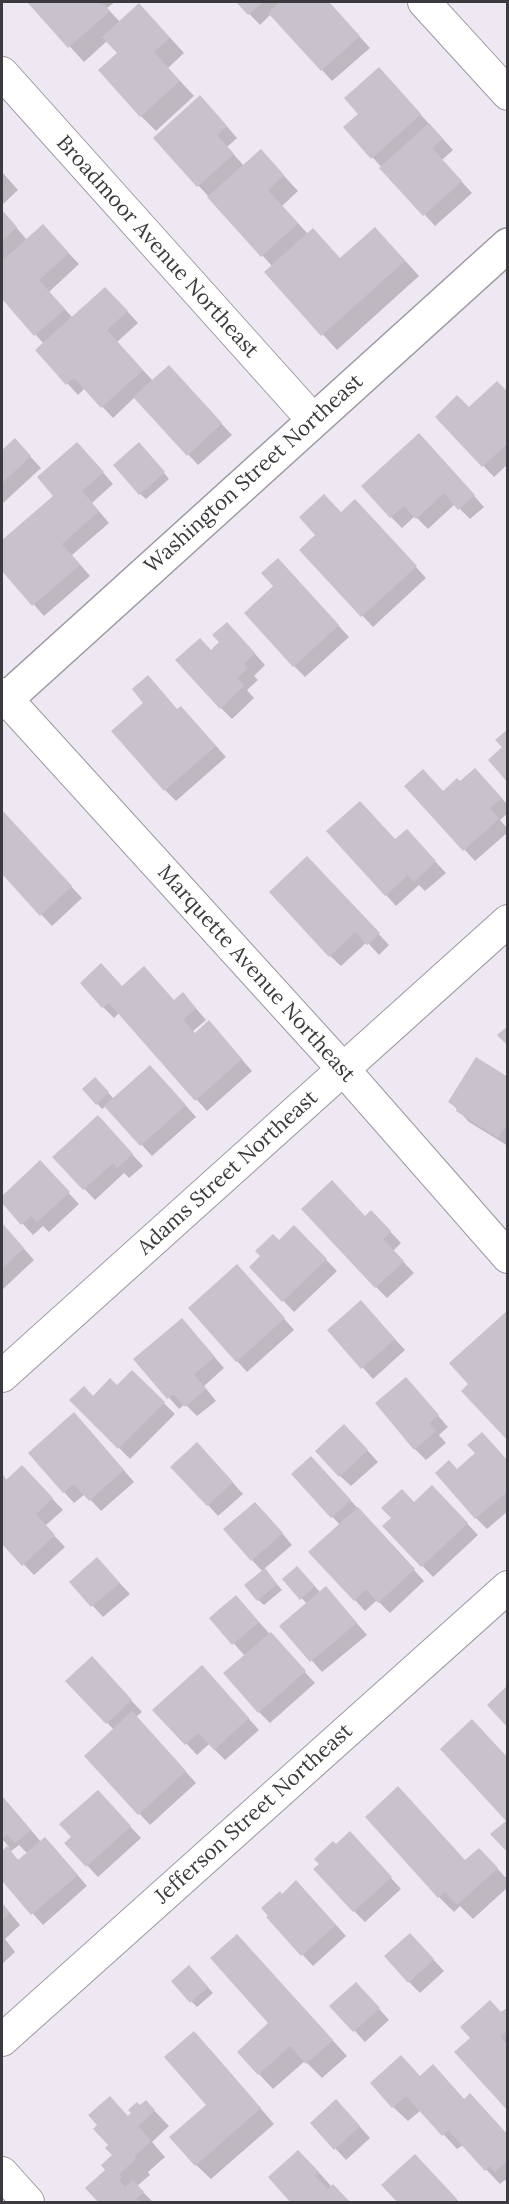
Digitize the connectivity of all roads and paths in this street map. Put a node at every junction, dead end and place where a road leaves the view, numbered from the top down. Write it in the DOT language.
graph roads {
  1 [pos="424,2"];
  2 [pos="2,73"];
  3 [pos="507,94"];
  4 [pos="507,245"];
  5 [pos="313,420"];
  6 [pos="3,699"];
  7 [pos="507,921"];
  8 [pos="343,1069"];
  9 [pos="507,1257"];
  10 [pos="2,1376"];
  11 [pos="507,1587"];
  12 [pos="2,2040"];
  13 [pos="2,2173"];
  14 [pos="28,2202"];
  1 -- 3 [label="street"];
  2 -- 5 [label="street, Broadmoor Avenue Northeast"];
  4 -- 5 [label="street, Washington Street Northeast"];
  5 -- 6 [label="street, Washington Street Northeast"];
  6 -- 8 [label="street, Marquette Avenue Northeast"];
  7 -- 8 [label="street, Adams Street Northeast"];
  8 -- 9 [label="street, Marquette Avenue Northeast"];
  8 -- 10 [label="street, Adams Street Northeast"];
  11 -- 12 [label="street, Jefferson Street Northeast"];
  13 -- 14 [label="street"];
}
